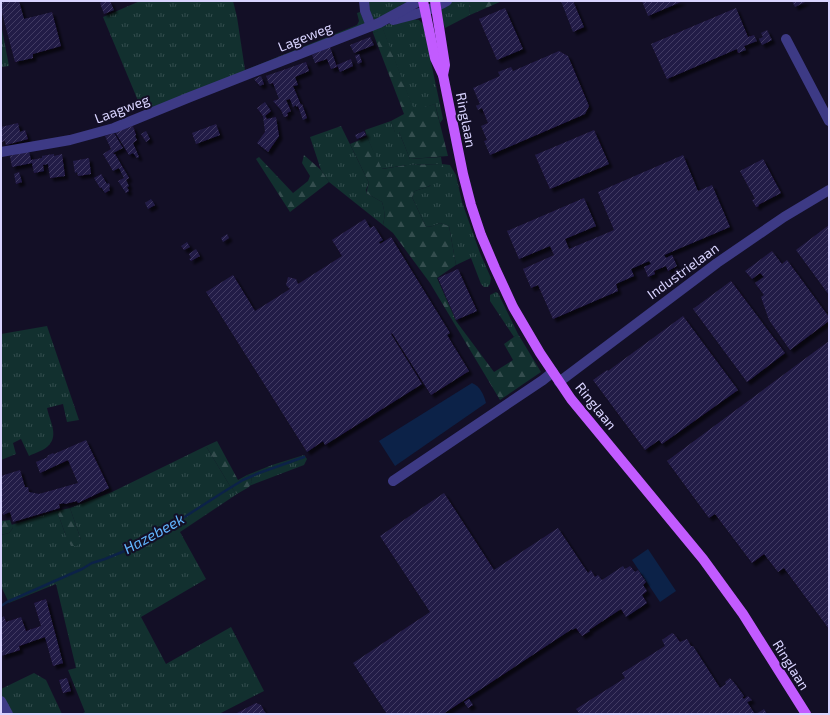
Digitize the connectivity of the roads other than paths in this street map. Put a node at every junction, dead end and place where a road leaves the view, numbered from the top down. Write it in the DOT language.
graph roads {
  1 [pos="364,1"];
  2 [pos="419,1"];
  3 [pos="423,1"];
  4 [pos="447,1"];
  5 [pos="436,4"];
  6 [pos="426,11"];
  7 [pos="375,25"];
  8 [pos="786,39"];
  9 [pos="249,74"];
  10 [pos="443,75"];
  11 [pos="829,121"];
  12 [pos="1,152"];
  13 [pos="829,190"];
  14 [pos="553,372"];
  15 [pos="559,382"];
  16 [pos="393,481"];
  17 [pos="1,701"];
  18 [pos="8,714"];
  19 [pos="806,714"];
  1 -- 7 [label="street"];
  2 -- 7 [label="street, Lageweg"];
  3 -- 6 [label="main road, Ringlaan"];
  4 -- 5 [label="street, Lageweg"];
  5 -- 6 [label="street, Lageweg"];
  5 -- 10 [label="main road, Ringlaan"];
  6 -- 7 [label="street, Lageweg"];
  6 -- 10 [label="main road, Ringlaan"];
  7 -- 9 [label="street, Lageweg"];
  8 -- 11 [label="street"];
  9 -- 12 [label="street, Laagweg"];
  10 -- 14 [label="main road, Ringlaan"];
  13 -- 15 [label="street, Industrielaan"];
  14 -- 15 [label="main road, Ringlaan"];
  14 -- 16 [label="street"];
  15 -- 19 [label="main road, Ringlaan"];
  17 -- 18 [label="street"];
}
